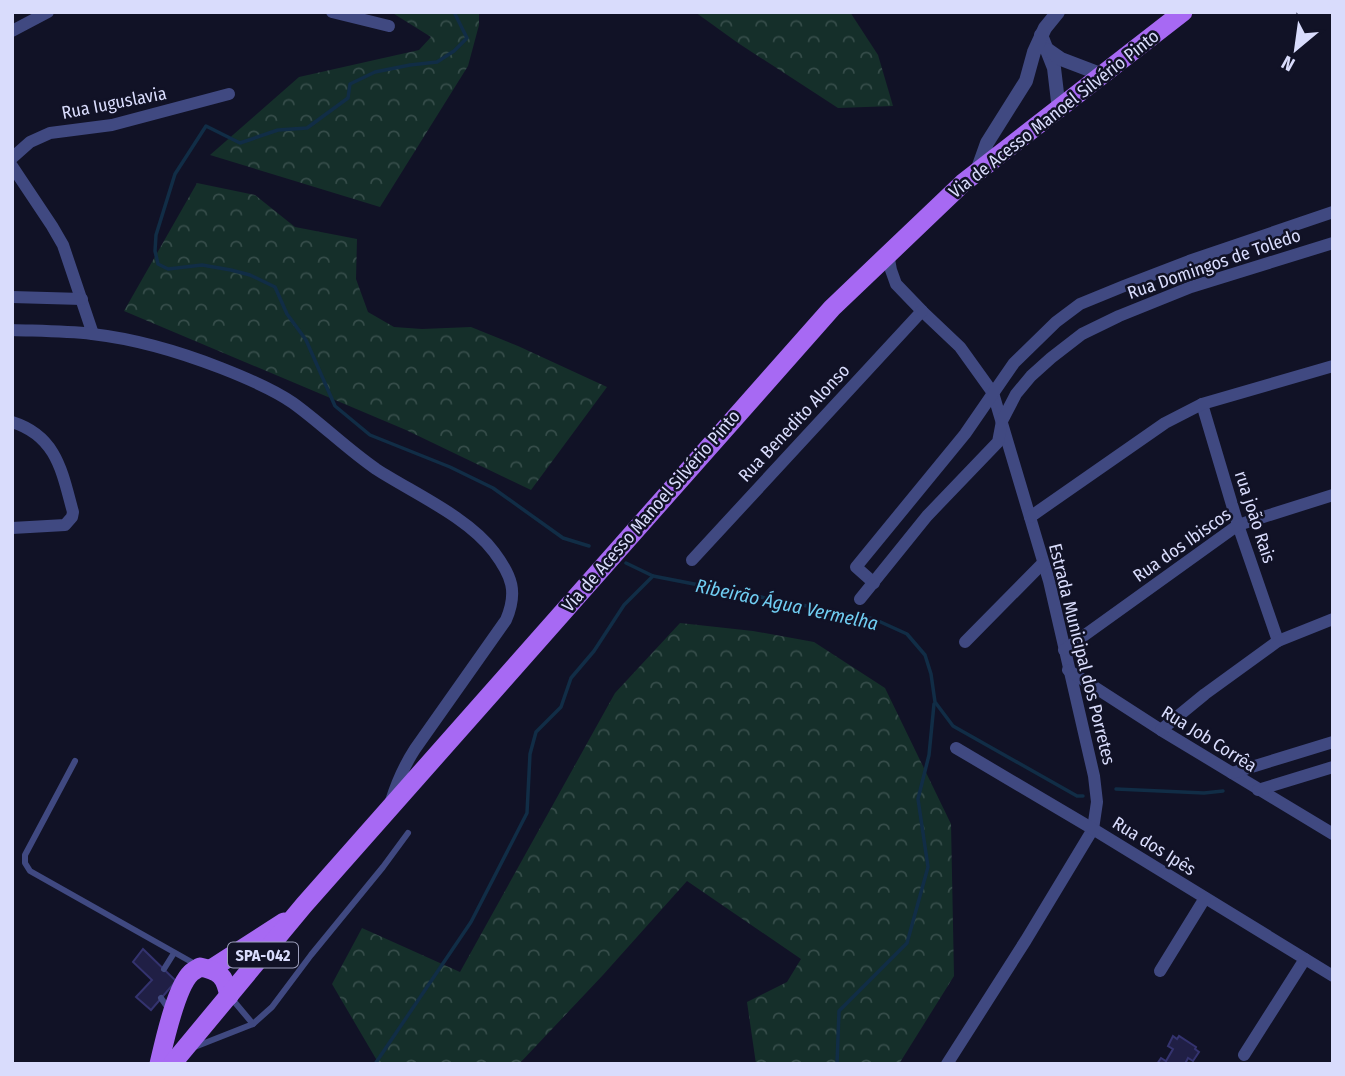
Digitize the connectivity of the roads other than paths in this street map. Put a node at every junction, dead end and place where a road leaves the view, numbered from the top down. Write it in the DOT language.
graph roads {
  1 [pos="48,12"];
  2 [pos="332,12"];
  3 [pos="1058,12"];
  4 [pos="1183,12"];
  5 [pos="389,26"];
  6 [pos="12,32"];
  7 [pos="1041,35"];
  8 [pos="1048,50"];
  9 [pos="1103,75"];
  10 [pos="229,94"];
  11 [pos="1059,110"];
  12 [pos="12,158"];
  13 [pos="12,166"];
  14 [pos="976,173"];
  15 [pos="1333,212"];
  16 [pos="1333,243"];
  17 [pos="888,254"];
  18 [pos="1107,293"];
  19 [pos="12,297"];
  20 [pos="82,299"];
  21 [pos="922,311"];
  22 [pos="1066,314"];
  23 [pos="1119,316"];
  24 [pos="12,330"];
  25 [pos="93,334"];
  26 [pos="1082,334"];
  27 [pos="1333,366"];
  28 [pos="993,393"];
  29 [pos="1202,404"];
  30 [pos="1002,421"];
  31 [pos="12,422"];
  32 [pos="1333,495"];
  33 [pos="1030,517"];
  34 [pos="1238,525"];
  35 [pos="12,528"];
  36 [pos="692,560"];
  37 [pos="1043,563"];
  38 [pos="874,583"];
  39 [pos="860,599"];
  40 [pos="1333,619"];
  41 [pos="1278,641"];
  42 [pos="965,642"];
  43 [pos="1064,650"];
  44 [pos="1068,670"];
  45 [pos="1161,730"];
  46 [pos="1333,742"];
  47 [pos="956,748"];
  48 [pos="75,761"];
  49 [pos="1333,767"];
  50 [pos="1232,773"];
  51 [pos="1258,790"];
  52 [pos="389,808"];
  53 [pos="1093,829"];
  54 [pos="408,834"];
  55 [pos="1333,834"];
  56 [pos="1205,898"];
  57 [pos="297,915"];
  58 [pos="174,953"];
  59 [pos="1305,959"];
  60 [pos="205,968"];
  61 [pos="164,969"];
  62 [pos="1160,971"];
  63 [pos="1333,976"];
  64 [pos="229,996"];
  65 [pos="253,1024"];
  66 [pos="1244,1055"];
  67 [pos="176,1058"];
  68 [pos="159,1064"];
  69 [pos="947,1064"];
  1 -- 6 [label="street"];
  2 -- 5 [label="street"];
  3 -- 7 [label="street"];
  4 -- 9 [label="main road, Via de Acesso Manoel Silvério Pinto"];
  7 -- 8 [label="street"];
  7 -- 14 [label="street"];
  8 -- 9 [label="street"];
  8 -- 11 [label="street"];
  9 -- 11 [label="main road, Via de Acesso Manoel Silvério Pinto"];
  10 -- 12 [label="street, Rua Iuguslavia"];
  11 -- 14 [label="main road, Via de Acesso Manoel Silvério Pinto"];
  13 -- 20 [label="street"];
  14 -- 17 [label="main road, Via de Acesso Manoel Silvério Pinto"];
  15 -- 18 [label="street, Rua Domingos de Toledo"];
  16 -- 23 [label="street, Rua Domingos de Toledo"];
  17 -- 21 [label="street, Estrada Municipal dos Porretes"];
  17 -- 52 [label="main road, Via de Acesso Manoel Silvério Pinto"];
  18 -- 22 [label="street, Rua Domingos de Toledo"];
  18 -- 23 [label="street"];
  19 -- 20 [label="street"];
  20 -- 25 [label="street"];
  21 -- 28 [label="street, Estrada Municipal dos Porretes"];
  21 -- 36 [label="street, Rua Benedito Alonso"];
  22 -- 26 [label="street"];
  22 -- 28 [label="street, Rua Domingos de Toledo"];
  23 -- 26 [label="street, Rua Domingos de Toledo"];
  24 -- 25 [label="street"];
  25 -- 52 [label="street"];
  26 -- 30 [label="street, Rua Domingos de Toledo"];
  27 -- 29 [label="street"];
  28 -- 30 [label="street, Estrada Municipal dos Porretes"];
  28 -- 38 [label="street, Rua Domingos de Toledo"];
  29 -- 33 [label="street"];
  29 -- 34 [label="street, rua joão Rais"];
  30 -- 33 [label="street, Estrada Municipal dos Porretes"];
  30 -- 38 [label="street, Rua Domingos de Toledo"];
  31 -- 35 [label="street"];
  32 -- 34 [label="street, Rua dos Ibiscos"];
  33 -- 37 [label="street, Estrada Municipal dos Porretes"];
  34 -- 41 [label="street, rua joão Rais"];
  34 -- 43 [label="street, Rua dos Ibiscos"];
  37 -- 42 [label="street"];
  37 -- 43 [label="street, Estrada Municipal dos Porretes"];
  38 -- 39 [label="street, Rua Domingos de Toledo"];
  40 -- 41 [label="street"];
  41 -- 45 [label="street"];
  43 -- 44 [label="street, Estrada Municipal dos Porretes"];
  44 -- 45 [label="street, Rua Job Corrêa"];
  44 -- 53 [label="street, Estrada Municipal dos Porretes"];
  45 -- 50 [label="street, Rua Job Corrêa"];
  46 -- 50 [label="street"];
  47 -- 53 [label="street, Rua dos Ipês"];
  48 -- 58 [label="lane"];
  49 -- 51 [label="street"];
  50 -- 51 [label="street, Rua Job Corrêa"];
  51 -- 55 [label="street, Rua Job Corrêa"];
  52 -- 57 [label="main road, Via de Acesso Manoel Silvério Pinto"];
  53 -- 56 [label="street, Rua dos Ipês"];
  53 -- 69 [label="street, Estrada Municipal dos Porretes"];
  54 -- 65 [label="lane"];
  56 -- 59 [label="street, Rua dos Ipês"];
  56 -- 62 [label="street"];
  57 -- 60 [label="main road"];
  57 -- 64 [label="main road, Via de Acesso Manoel Silvério Pinto / SPA-042"];
  58 -- 60 [label="lane"];
  58 -- 61 [label="lane"];
  59 -- 63 [label="street, Rua dos Ipês"];
  59 -- 66 [label="street"];
  60 -- 64 [label="main road"];
  60 -- 68 [label="main road"];
  64 -- 65 [label="lane"];
  64 -- 67 [label="main road, Via de Acesso Manoel Silvério Pinto"];
  65 -- 67 [label="lane"];
}
